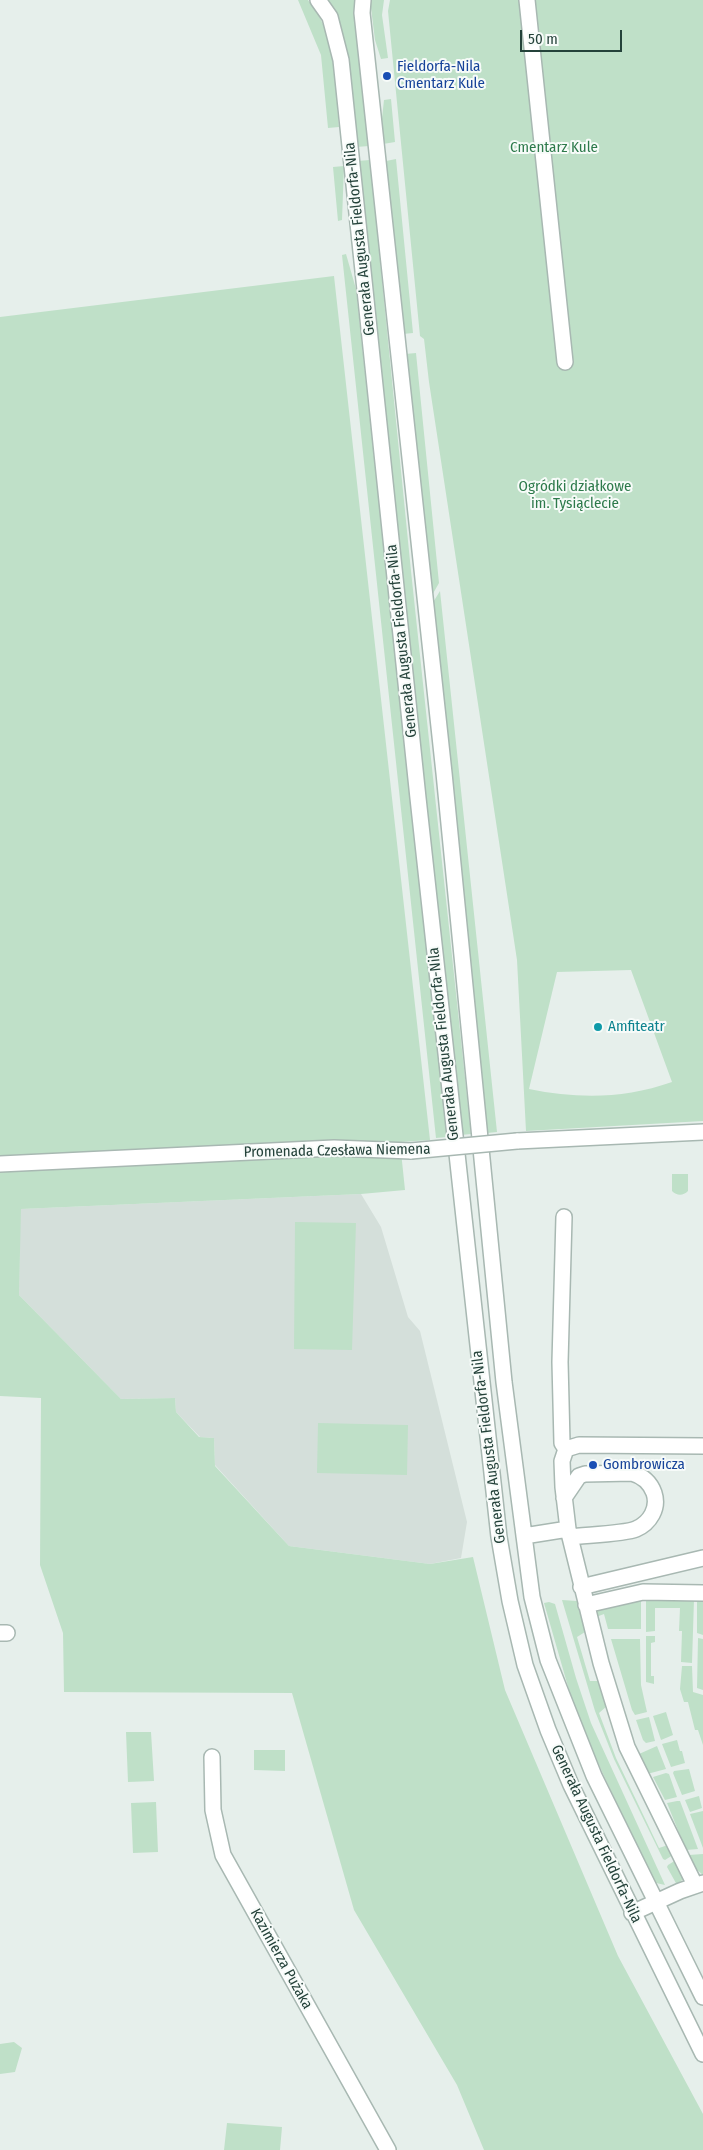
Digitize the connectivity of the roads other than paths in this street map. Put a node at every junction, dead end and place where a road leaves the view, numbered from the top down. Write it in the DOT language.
graph roads {
  1 [pos="318,0"];
  2 [pos="363,0"];
  3 [pos="527,0"];
  4 [pos="565,362"];
  5 [pos="703,1132"];
  6 [pos="0,1164"];
  7 [pos="564,1217"];
  8 [pos="703,1446"];
  9 [pos="566,1449"];
  10 [pos="564,1498"];
  11 [pos="569,1533"];
  12 [pos="524,1536"];
  13 [pos="703,1558"];
  14 [pos="581,1588"];
  15 [pos="703,1593"];
  16 [pos="586,1605"];
  17 [pos="212,1757"];
  18 [pos="699,1884"];
  19 [pos="655,1902"];
  20 [pos="632,1913"];
  21 [pos="703,1997"];
  22 [pos="703,2054"];
  23 [pos="388,2150"];
  1 -- 20 [label="street, Generała Augusta Fieldorfa-Nila"];
  2 -- 12 [label="street, Generała Augusta Fieldorfa-Nila"];
  3 -- 4 [label="street"];
  5 -- 6 [label="street, Promenada Czesława Niemena, bridge"];
  7 -- 9 [label="street"];
  8 -- 9 [label="street"];
  9 -- 10 [label="street"];
  10 -- 11 [label="street"];
  10 -- 11 [label="street"];
  11 -- 12 [label="street"];
  11 -- 14 [label="street"];
  12 -- 19 [label="street, Generała Augusta Fieldorfa-Nila"];
  13 -- 14 [label="street"];
  14 -- 16 [label="street"];
  15 -- 16 [label="street"];
  16 -- 18 [label="street"];
  17 -- 23 [label="street, Kazimierza Pużaka"];
  18 -- 19 [label="street"];
  19 -- 20 [label="street"];
  19 -- 21 [label="street, Generała Augusta Fieldorfa-Nila"];
  20 -- 22 [label="street, Generała Augusta Fieldorfa-Nila"];
}
